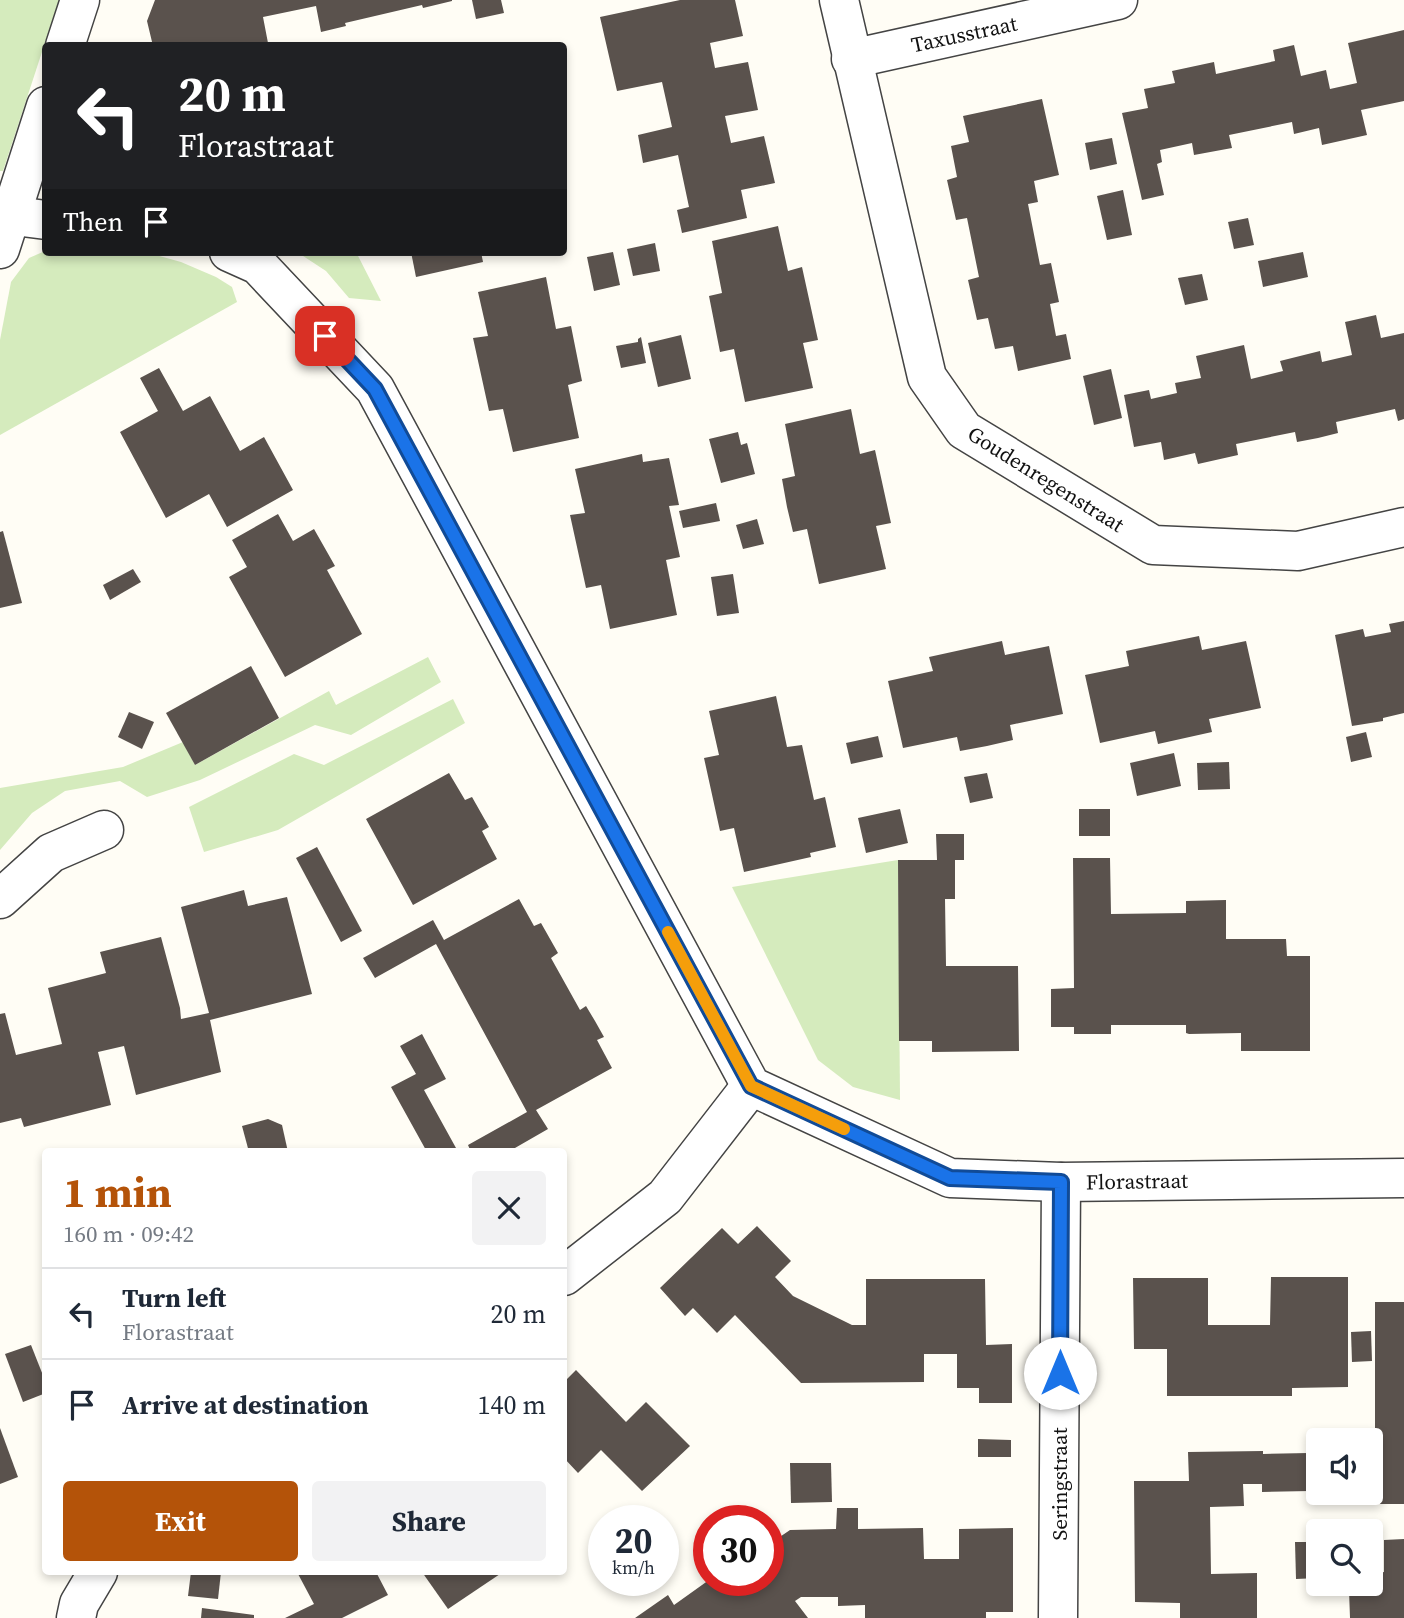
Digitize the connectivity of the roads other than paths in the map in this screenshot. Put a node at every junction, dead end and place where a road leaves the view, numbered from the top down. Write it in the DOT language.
graph roads {
  1 [pos="80,0"];
  2 [pos="839,0"];
  3 [pos="1118,0"];
  4 [pos="66,42"];
  5 [pos="851,59"];
  6 [pos="42,121"];
  7 [pos="14,225"];
  8 [pos="238,256"];
  9 [pos="1404,527"];
  10 [pos="104,830"];
  11 [pos="0,899"];
  12 [pos="751,1086"];
  13 [pos="1404,1178"];
  14 [pos="1061,1182"];
  15 [pos="567,1274"];
  16 [pos="96,1575"];
  17 [pos="76,1618"];
  18 [pos="1058,1618"];
  1 -- 4 [label="street"];
  2 -- 5 [label="street, Goudenregenstraat"];
  3 -- 5 [label="street, Taxusstraat"];
  5 -- 9 [label="street, Goudenregenstraat"];
  6 -- 7 [label="street"];
  8 -- 12 [label="street"];
  10 -- 11 [label="street"];
  12 -- 14 [label="street, Florastraat"];
  12 -- 15 [label="street"];
  13 -- 14 [label="street, Florastraat"];
  14 -- 18 [label="street, Seringstraat"];
  16 -- 17 [label="street"];
}
